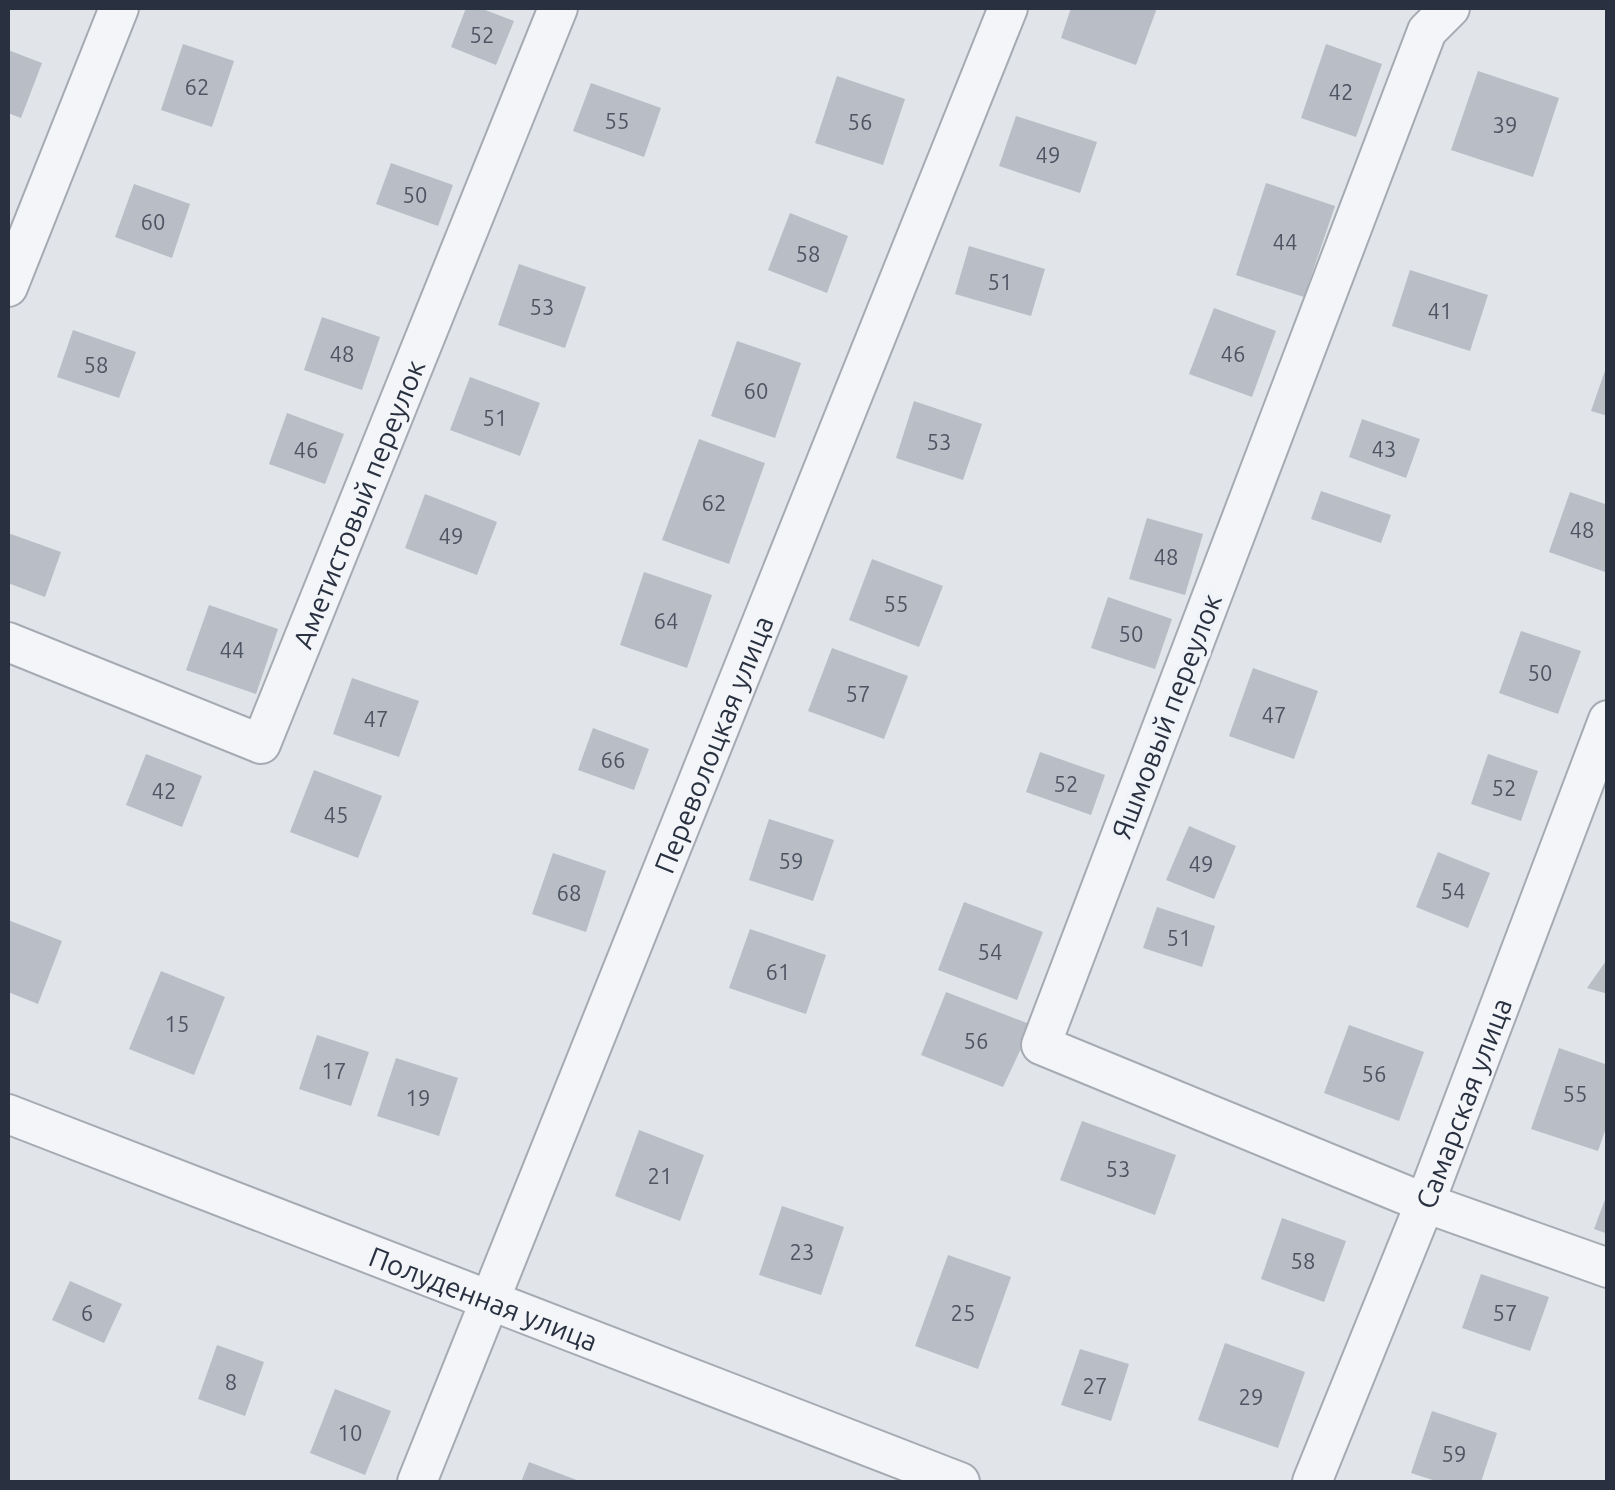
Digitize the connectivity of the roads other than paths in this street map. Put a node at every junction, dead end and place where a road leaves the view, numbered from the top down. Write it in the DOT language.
graph roads {
  1 [pos="118,8"];
  2 [pos="558,8"];
  3 [pos="1008,8"];
  4 [pos="1450,8"];
  5 [pos="8,286"];
  6 [pos="8,642"];
  7 [pos="1608,720"];
  8 [pos="8,1114"];
  9 [pos="1425,1204"];
  10 [pos="1608,1268"];
  11 [pos="489,1300"];
  12 [pos="936,1478"];
  13 [pos="417,1482"];
  14 [pos="1312,1482"];
  1 -- 5 [label="street"];
  2 -- 6 [label="street, Аметистовый переулок"];
  3 -- 11 [label="street, Переволоцкая улица"];
  4 -- 9 [label="street, Яшмовый переулок"];
  7 -- 9 [label="street, Самарская улица"];
  8 -- 11 [label="street, Полуденная улица"];
  9 -- 10 [label="street"];
  9 -- 14 [label="street, Самарская улица"];
  11 -- 12 [label="street, Полуденная улица"];
  11 -- 13 [label="street, Переволоцкая улица"];
}
